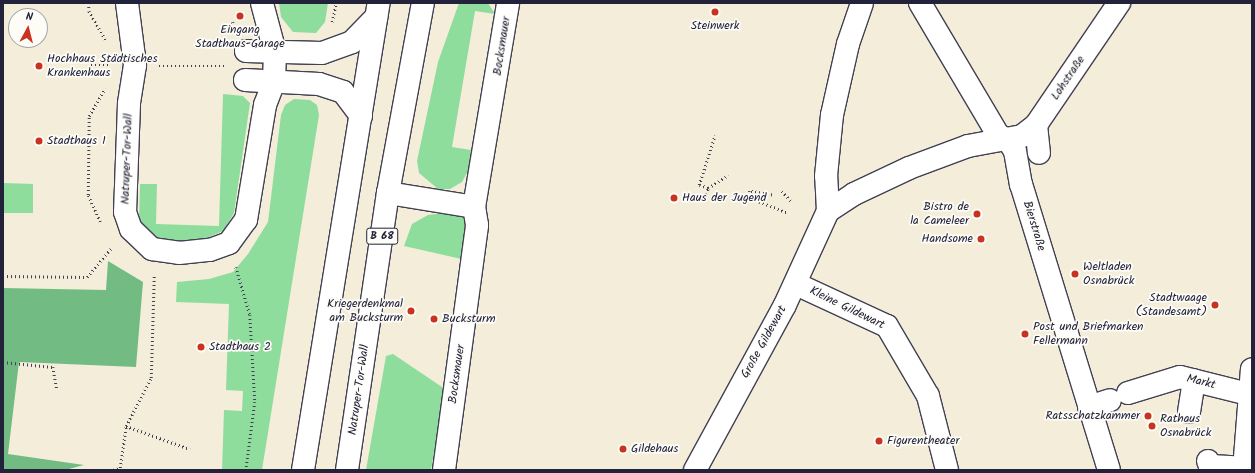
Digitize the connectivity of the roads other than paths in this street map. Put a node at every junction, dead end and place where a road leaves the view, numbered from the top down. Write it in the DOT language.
graph roads {
  1 [pos="127,3"];
  2 [pos="262,3"];
  3 [pos="422,3"];
  4 [pos="508,3"];
  5 [pos="862,3"];
  6 [pos="920,3"];
  7 [pos="1119,3"];
  8 [pos="378,10"];
  9 [pos="275,52"];
  10 [pos="274,81"];
  11 [pos="361,116"];
  12 [pos="1036,125"];
  13 [pos="1008,140"];
  14 [pos="1039,153"];
  15 [pos="388,193"];
  16 [pos="474,207"];
  17 [pos="828,211"];
  18 [pos="796,284"];
  19 [pos="1252,369"];
  20 [pos="1194,380"];
  21 [pos="1251,395"];
  22 [pos="1090,407"];
  23 [pos="1189,412"];
  24 [pos="1208,461"];
  25 [pos="1244,469"];
  26 [pos="303,470"];
  27 [pos="347,470"];
  28 [pos="444,470"];
  29 [pos="695,470"];
  30 [pos="947,470"];
  31 [pos="1109,470"];
  1 -- 10 [label="street, Natruper-Tor-Wall"];
  2 -- 9 [label="street"];
  3 -- 15 [label="street, Natruper-Tor-Wall / B 68"];
  4 -- 16 [label="street, Bocksmauer"];
  5 -- 17 [label="street, Große Gildewart"];
  6 -- 13 [label="street, Bierstraße"];
  7 -- 12 [label="street, Lohstraße"];
  8 -- 9 [label="street"];
  8 -- 11 [label="street"];
  9 -- 10 [label="street, Natruper-Tor-Wall"];
  9 -- 10 [label="street"];
  10 -- 11 [label="street"];
  11 -- 26 [label="street"];
  12 -- 13 [label="street, Lohstraße"];
  12 -- 14 [label="street"];
  13 -- 17 [label="street"];
  13 -- 22 [label="street, Bierstraße"];
  15 -- 16 [label="street"];
  15 -- 27 [label="street, Natruper-Tor-Wall / B 68"];
  16 -- 28 [label="street, Bocksmauer"];
  17 -- 18 [label="street, Große Gildewart"];
  18 -- 29 [label="street, Große Gildewart"];
  18 -- 30 [label="street, Kleine Gildewart"];
  19 -- 21 [label="street"];
  20 -- 21 [label="street, Markt"];
  20 -- 22 [label="street, Markt"];
  20 -- 23 [label="street"];
  21 -- 25 [label="street"];
  22 -- 31 [label="street, Bierstraße"];
  24 -- 25 [label="street"];
}
